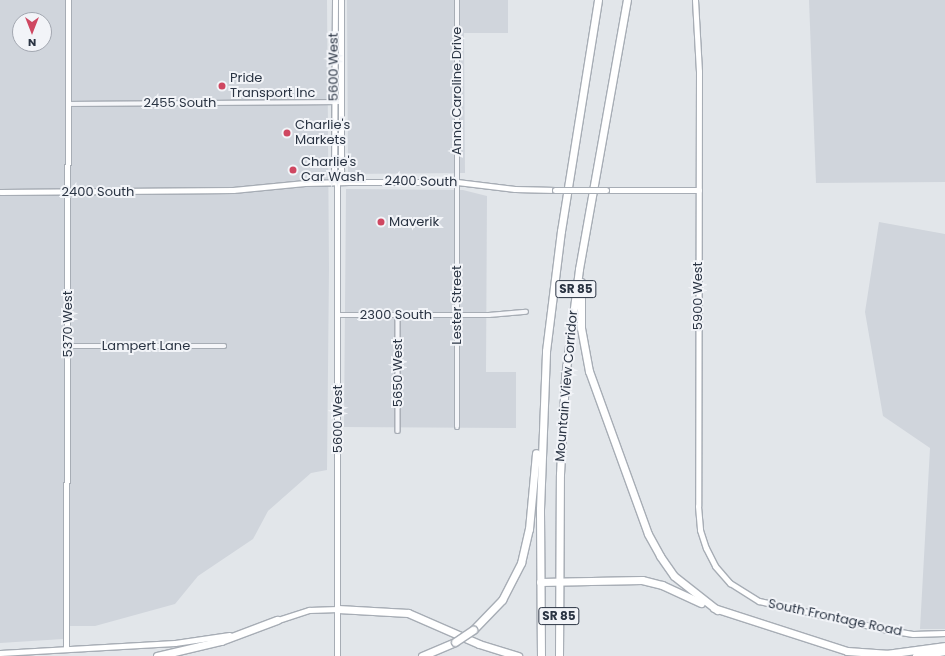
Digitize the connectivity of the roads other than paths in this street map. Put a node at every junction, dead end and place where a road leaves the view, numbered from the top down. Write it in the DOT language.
graph roads {
  1 [pos="68,0"];
  2 [pos="335,0"];
  3 [pos="341,0"];
  4 [pos="457,0"];
  5 [pos="598,0"];
  6 [pos="627,0"];
  7 [pos="695,0"];
  8 [pos="334,102"];
  9 [pos="341,102"];
  10 [pos="68,104"];
  11 [pos="337,182"];
  12 [pos="457,182"];
  13 [pos="699,190"];
  14 [pos="0,192"];
  15 [pos="68,192"];
  16 [pos="588,222"];
  17 [pos="526,312"];
  18 [pos="338,315"];
  19 [pos="398,315"];
  20 [pos="457,315"];
  21 [pos="68,346"];
  22 [pos="224,346"];
  23 [pos="546,351"];
  24 [pos="457,427"];
  25 [pos="398,431"];
  26 [pos="558,581"];
  27 [pos="540,582"];
  28 [pos="730,583"];
  29 [pos="338,609"];
  30 [pos="717,610"];
  31 [pos="277,620"];
  32 [pos="945,633"];
  33 [pos="945,646"];
  34 [pos="66,648"];
  35 [pos="945,651"];
  36 [pos="541,652"];
  37 [pos="559,653"];
  38 [pos="0,654"];
  39 [pos="337,655"];
  40 [pos="157,656"];
  41 [pos="422,656"];
  42 [pos="518,656"];
  43 [pos="916,656"];
  1 -- 10 [label="street, 5370 West"];
  2 -- 8 [label="street, 5600 West"];
  3 -- 9 [label="street, 5600 West"];
  4 -- 12 [label="street, Anna Caroline Drive"];
  5 -- 23 [label="highway, Mountain View Corridor / SR 85"];
  6 -- 16 [label="highway, Mountain View Corridor / SR 85"];
  7 -- 13 [label="street, 5900 West"];
  8 -- 9 [label="street, 2455 South"];
  8 -- 10 [label="street, 2455 South"];
  8 -- 11 [label="street, 5600 West"];
  9 -- 11 [label="street, 5600 West"];
  10 -- 15 [label="street, 5370 West"];
  11 -- 12 [label="street, 2400 South"];
  11 -- 15 [label="street, 2400 South"];
  11 -- 18 [label="street, 5600 West"];
  12 -- 13 [label="street, 2400 South, bridge"];
  12 -- 20 [label="street, Lester Street"];
  13 -- 28 [label="street, 5900 West"];
  14 -- 15 [label="street, 2400 South"];
  15 -- 21 [label="street, 5370 West"];
  16 -- 26 [label="highway, Mountain View Corridor / SR 85"];
  16 -- 30 [label="highway"];
  17 -- 20 [label="street, 2300 South"];
  18 -- 19 [label="street, 2300 South"];
  18 -- 29 [label="street, 5600 West"];
  19 -- 20 [label="street, 2300 South"];
  19 -- 25 [label="street, 5650 West"];
  20 -- 24 [label="street, Lester Street"];
  21 -- 22 [label="street, Lampert Lane"];
  21 -- 34 [label="street, 5370 West"];
  23 -- 27 [label="highway, Mountain View Corridor / SR 85"];
  23 -- 41 [label="highway, bridge"];
  26 -- 27 [label="highway"];
  26 -- 30 [label="highway"];
  26 -- 37 [label="highway, Mountain View Corridor / SR 85"];
  27 -- 36 [label="highway, Mountain View Corridor / SR 85"];
  28 -- 32 [label="street, South Frontage Road"];
  29 -- 31 [label="street"];
  29 -- 39 [label="street, 5600 West"];
  29 -- 42 [label="highway"];
  30 -- 33 [label="highway"];
  31 -- 34 [label="street"];
  31 -- 40 [label="highway"];
  34 -- 38 [label="street"];
  35 -- 43 [label="highway"];
}
